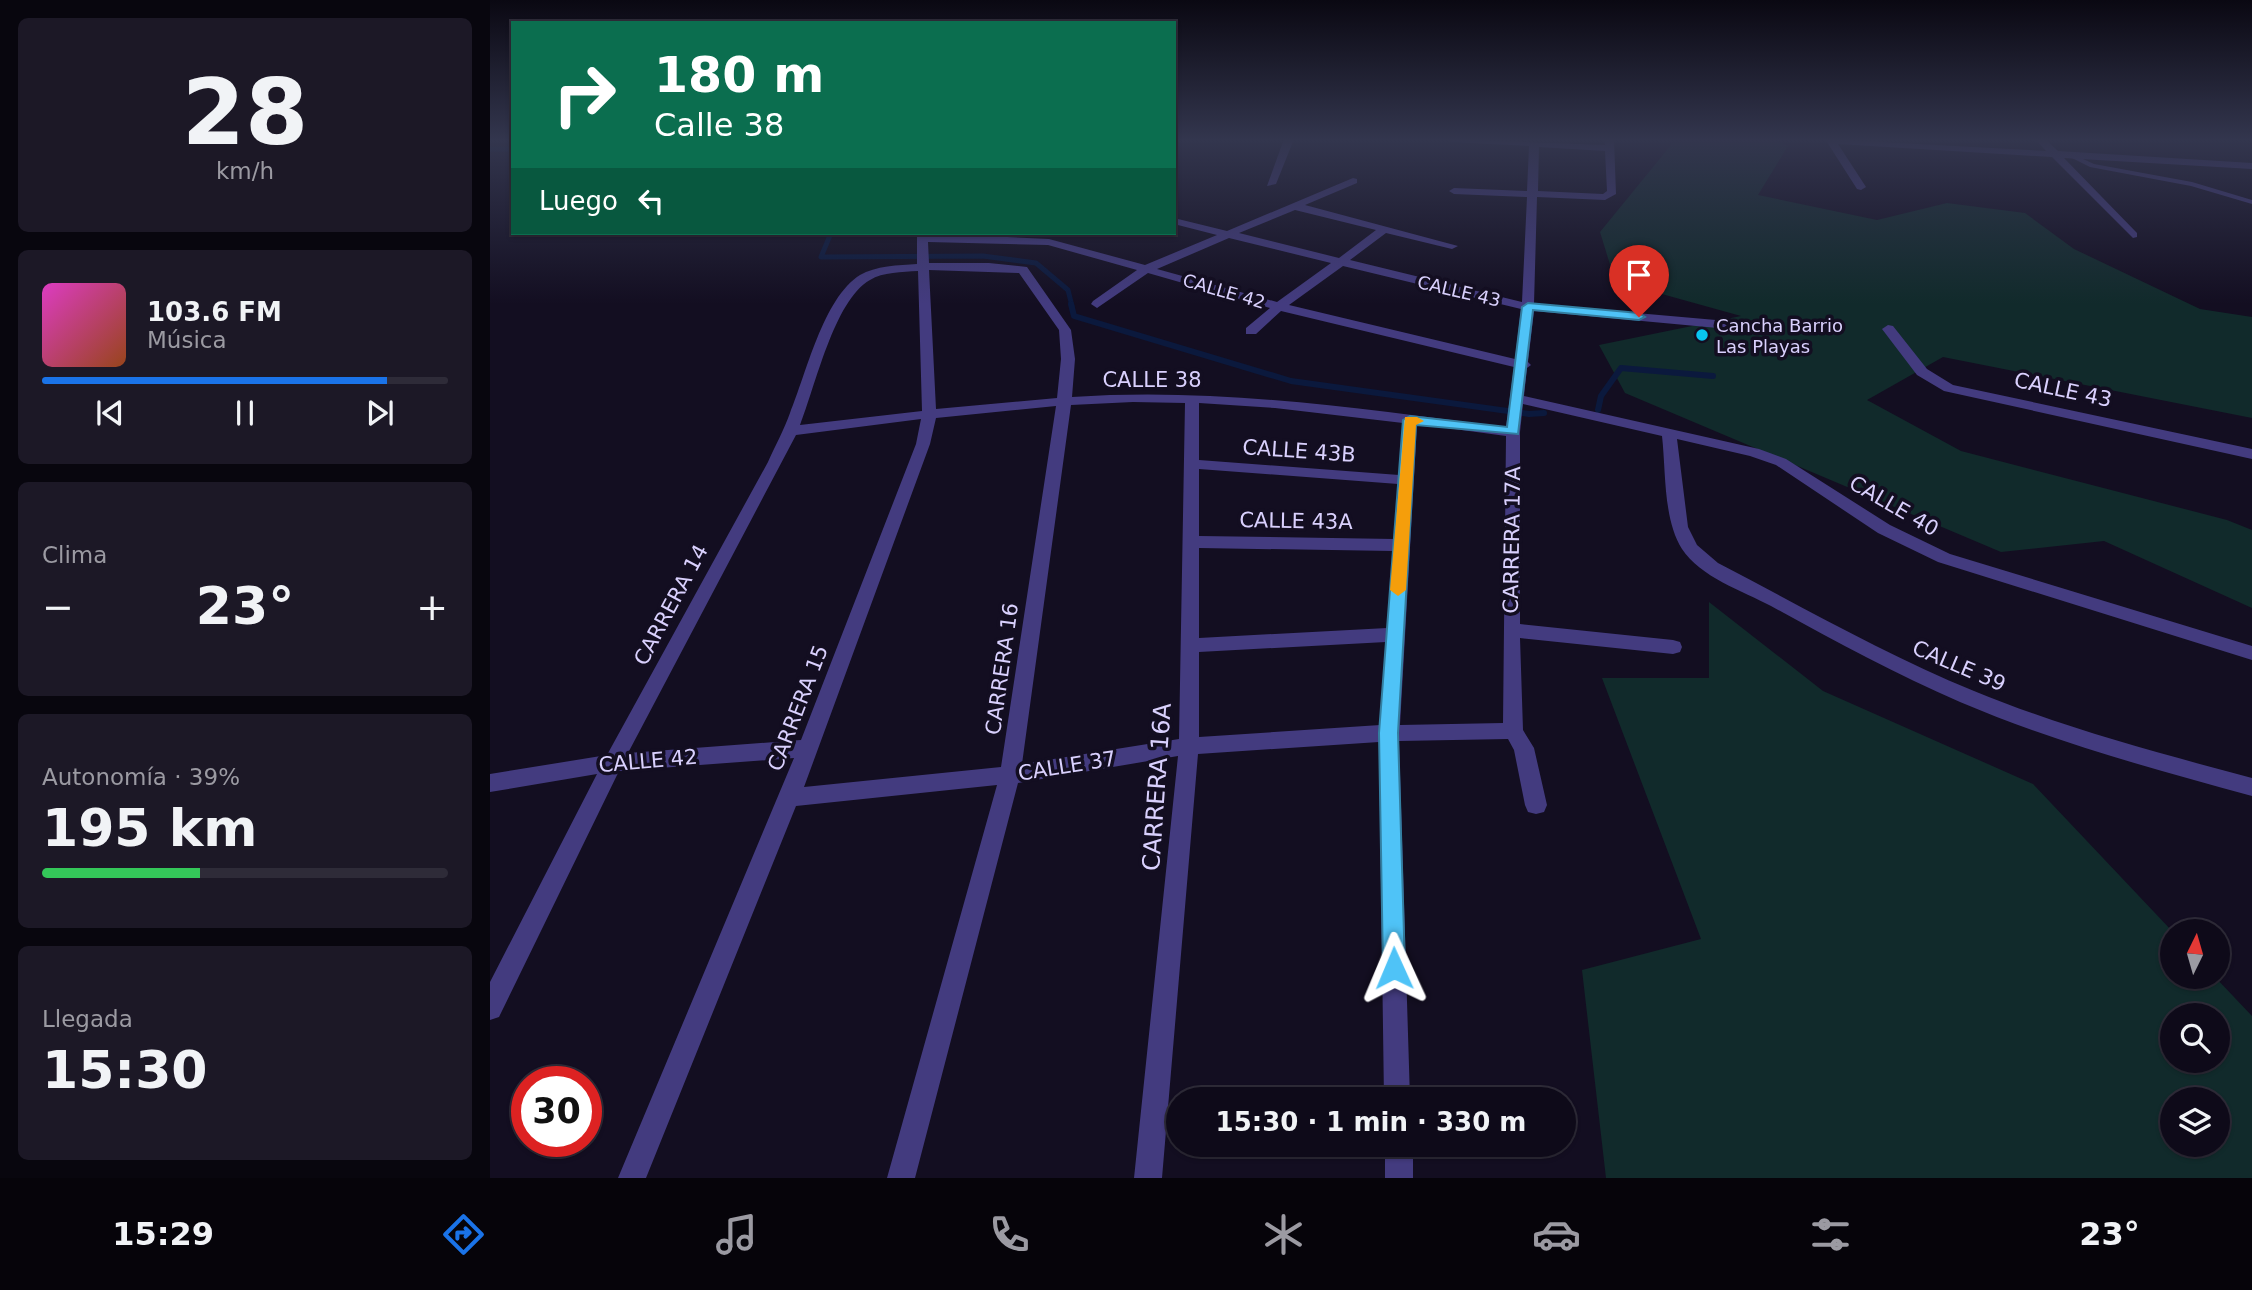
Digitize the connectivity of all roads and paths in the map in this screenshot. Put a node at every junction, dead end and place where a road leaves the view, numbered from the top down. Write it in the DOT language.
graph roads {
  1 [pos="1326,194"];
  2 [pos="1502,194"];
  3 [pos="1609,194"];
  4 [pos="2092,194"];
  5 [pos="2225,194"];
  6 [pos="1534,196"];
  7 [pos="2252,202"];
  8 [pos="1298,207"];
  9 [pos="1176,221"];
  10 [pos="1383,230"];
  11 [pos="1224,234"];
  12 [pos="1064,235"];
  13 [pos="2133,235"];
  14 [pos="1049,242"];
  15 [pos="1452,246"];
  16 [pos="922,249"];
  17 [pos="1342,263"];
  18 [pos="1146,269"];
  19 [pos="1097,304"];
  20 [pos="1277,306"];
  21 [pos="1528,307"];
  22 [pos="1750,327"];
  23 [pos="1888,329"];
  24 [pos="1251,331"];
  25 [pos="1524,365"];
  26 [pos="1192,399"];
  27 [pos="1064,403"];
  28 [pos="1516,413"];
  29 [pos="929,414"];
  30 [pos="1410,420"];
  31 [pos="790,430"];
  32 [pos="1669,433"];
  33 [pos="2252,454"];
  34 [pos="1191,464"];
  35 [pos="1405,480"];
  36 [pos="1192,542"];
  37 [pos="1400,545"];
  38 [pos="1511,630"];
  39 [pos="1395,635"];
  40 [pos="1191,645"];
  41 [pos="1673,647"];
  42 [pos="2252,653"];
  43 [pos="1513,731"];
  44 [pos="1388,733"];
  45 [pos="1189,746"];
  46 [pos="807,748"];
  47 [pos="612,763"];
  48 [pos="1010,775"];
  49 [pos="490,783"];
  50 [pos="2252,787"];
  51 [pos="789,798"];
  52 [pos="1536,805"];
  53 [pos="490,1008"];
  54 [pos="1397,1087"];
  55 [pos="1398,1157"];
  56 [pos="632,1178"];
  57 [pos="901,1178"];
  58 [pos="1148,1178"];
  59 [pos="1399,1178"];
  1 -- 8 [label="street"];
  2 -- 6 [label="street"];
  3 -- 6 [label="street"];
  4 -- 13 [label="street"];
  5 -- 7 [label="lane"];
  6 -- 21 [label="street, CARRERA 17A"];
  8 -- 10 [label="street"];
  8 -- 11 [label="street"];
  9 -- 11 [label="street, CALLE 43"];
  10 -- 15 [label="street"];
  10 -- 17 [label="street"];
  11 -- 17 [label="street, CALLE 43"];
  11 -- 18 [label="street"];
  12 -- 14 [label="street"];
  14 -- 16 [label="street, CALLE 42"];
  14 -- 18 [label="street, CALLE 42"];
  16 -- 27 [label="street, CARRERA 16"];
  16 -- 29 [label="street, CARRERA 15"];
  16 -- 31 [label="street, CARRERA 14"];
  17 -- 20 [label="street"];
  17 -- 21 [label="street, CALLE 43"];
  18 -- 19 [label="street"];
  18 -- 20 [label="street, CALLE 42"];
  20 -- 24 [label="street"];
  20 -- 25 [label="street, CALLE 42"];
  21 -- 22 [label="street, CALLE 43"];
  21 -- 25 [label="street, CARRERA 17A"];
  23 -- 33 [label="street, CALLE 43"];
  25 -- 28 [label="street, CARRERA 17A"];
  26 -- 27 [label="street, CALLE 38"];
  26 -- 30 [label="street, CALLE 38"];
  26 -- 34 [label="street, CARRERA 16A"];
  27 -- 29 [label="street, CALLE 38"];
  27 -- 48 [label="street, CARRERA 16"];
  28 -- 30 [label="street, CALLE 38"];
  28 -- 32 [label="street, CALLE 40"];
  28 -- 38 [label="street, CARRERA 17A"];
  29 -- 31 [label="street, CALLE 38"];
  29 -- 46 [label="street, CARRERA 15"];
  30 -- 35 [label="street"];
  31 -- 47 [label="street, CARRERA 14"];
  32 -- 42 [label="street, CALLE 40"];
  32 -- 50 [label="street, CALLE 39"];
  34 -- 35 [label="street, CALLE 43B"];
  34 -- 36 [label="street, CARRERA 16A"];
  35 -- 37 [label="street"];
  36 -- 37 [label="street, CALLE 43A"];
  36 -- 40 [label="street, CARRERA 16A"];
  37 -- 39 [label="street"];
  38 -- 41 [label="street"];
  38 -- 43 [label="street, CARRERA 17A"];
  39 -- 40 [label="street"];
  39 -- 44 [label="street"];
  40 -- 45 [label="street, CARRERA 16A"];
  43 -- 44 [label="street, CALLE 37"];
  43 -- 52 [label="street, CARRERA 17A"];
  44 -- 45 [label="street, CALLE 37"];
  44 -- 54 [label="street"];
  45 -- 48 [label="street, CALLE 37"];
  45 -- 58 [label="street, CARRERA 16A"];
  46 -- 47 [label="street, CALLE 42"];
  46 -- 51 [label="street, CARRERA 15"];
  47 -- 49 [label="street, CALLE 42"];
  47 -- 53 [label="street, CARRERA 14"];
  48 -- 51 [label="street, CALLE 37"];
  48 -- 57 [label="street, CARRERA 16"];
  51 -- 56 [label="street, CARRERA 15"];
  55 -- 59 [label="street"];
}
